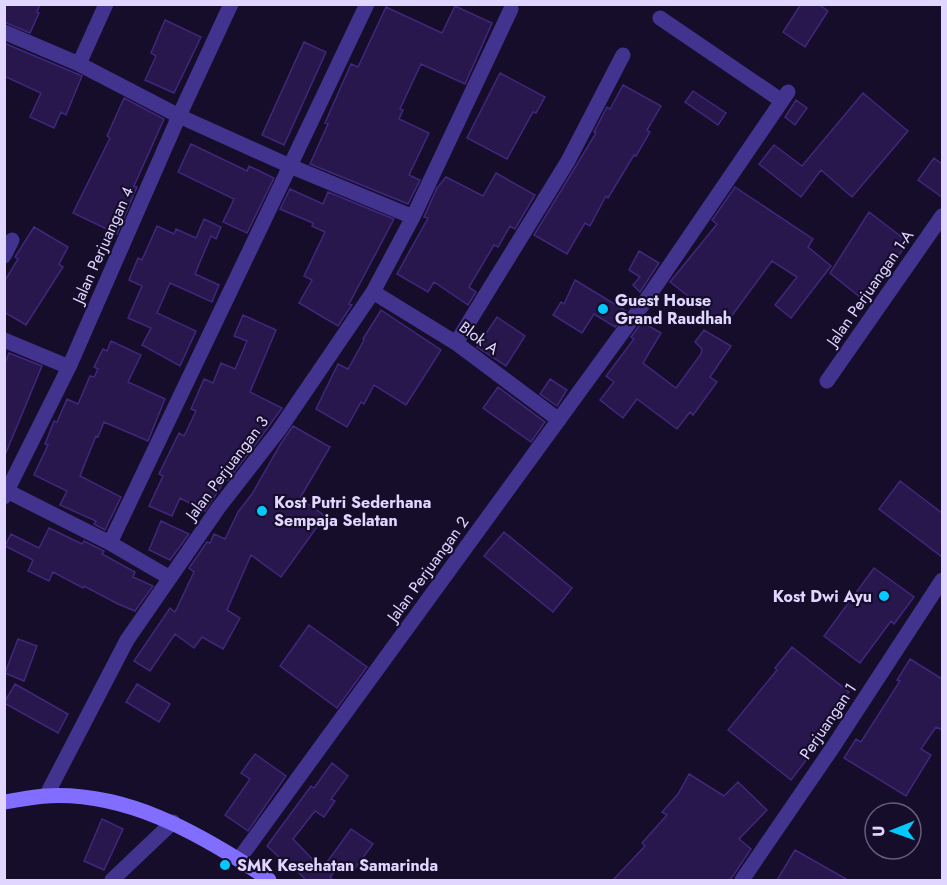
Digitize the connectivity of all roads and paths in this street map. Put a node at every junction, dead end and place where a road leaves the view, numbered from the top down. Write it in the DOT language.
graph roads {
  1 [pos="106,4"];
  2 [pos="231,4"];
  3 [pos="367,4"];
  4 [pos="510,9"];
  5 [pos="660,18"];
  6 [pos="4,32"];
  7 [pos="623,55"];
  8 [pos="79,64"];
  9 [pos="179,116"];
  10 [pos="290,166"];
  11 [pos="942,216"];
  12 [pos="413,217"];
  13 [pos="12,240"];
  14 [pos="4,256"];
  15 [pos="373,292"];
  16 [pos="4,340"];
  17 [pos="456,343"];
  18 [pos="69,367"];
  19 [pos="827,381"];
  20 [pos="560,420"];
  21 [pos="6,494"];
  22 [pos="110,543"];
  23 [pos="170,578"];
  24 [pos="942,580"];
  25 [pos="46,796"];
  26 [pos="4,802"];
  27 [pos="174,822"];
  28 [pos="239,859"];
  29 [pos="261,878"];
  30 [pos="112,880"];
  31 [pos="742,880"];
  1 -- 8 [label="street"];
  2 -- 9 [label="street, Jalan Perjuangan 4"];
  3 -- 10 [label="street"];
  4 -- 12 [label="street, Jalan Perjuangan 3"];
  5 -- 20 [label="street, Jalan Perjuangan 2"];
  6 -- 8 [label="street"];
  7 -- 17 [label="street"];
  8 -- 9 [label="street"];
  9 -- 10 [label="street"];
  9 -- 18 [label="street, Jalan Perjuangan 4"];
  10 -- 12 [label="street"];
  10 -- 22 [label="street"];
  11 -- 19 [label="street, Jalan Perjuangan 1-A"];
  12 -- 15 [label="street, Jalan Perjuangan 3"];
  13 -- 14 [label="street"];
  15 -- 17 [label="street, Blok A"];
  15 -- 23 [label="street, Jalan Perjuangan 3"];
  16 -- 18 [label="street"];
  17 -- 20 [label="street, Blok A"];
  18 -- 21 [label="street, Jalan Perjuangan 4"];
  20 -- 28 [label="street, Jalan Perjuangan 2"];
  21 -- 22 [label="street"];
  22 -- 23 [label="street"];
  23 -- 25 [label="street, Jalan Perjuangan 3"];
  24 -- 31 [label="street, Perjuangan 1"];
  25 -- 26 [label="street"];
  25 -- 27 [label="street"];
  27 -- 28 [label="street"];
  27 -- 30 [label="street"];
  28 -- 29 [label="street"];
}
